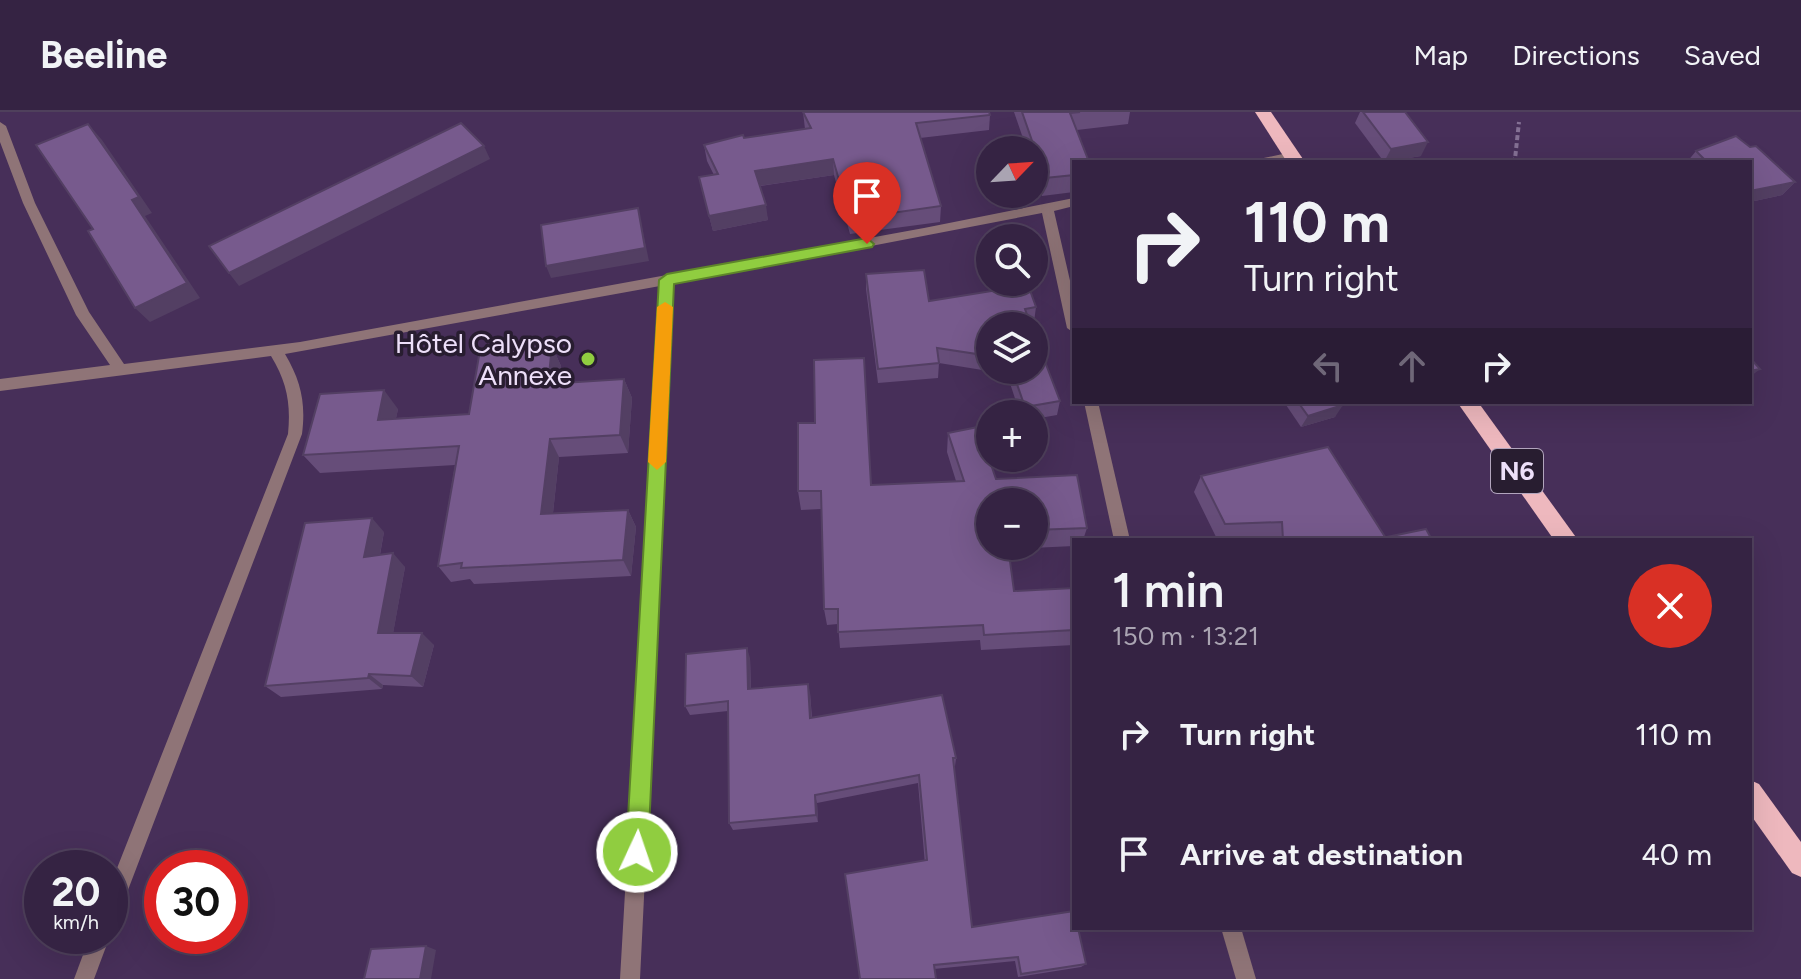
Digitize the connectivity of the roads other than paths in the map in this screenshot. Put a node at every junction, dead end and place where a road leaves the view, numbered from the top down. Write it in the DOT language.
graph roads {
  1 [pos="1263,112"];
  2 [pos="0,126"];
  3 [pos="1294,159"];
  4 [pos="1072,202"];
  5 [pos="1047,208"];
  6 [pos="1048,208"];
  7 [pos="667,280"];
  8 [pos="1072,319"];
  9 [pos="275,350"];
  10 [pos="120,369"];
  11 [pos="0,385"];
  12 [pos="1091,404"];
  13 [pos="1468,404"];
  14 [pos="1122,538"];
  15 [pos="1566,538"];
  16 [pos="1752,796"];
  17 [pos="1801,864"];
  18 [pos="128,865"];
  19 [pos="1232,930"];
  20 [pos="93,954"];
  21 [pos="84,979"];
  22 [pos="630,979"];
  23 [pos="1246,979"];
  1 -- 3 [label="highway"];
  2 -- 10 [label="street"];
  4 -- 6 [label="street"];
  5 -- 7 [label="street"];
  5 -- 8 [label="street"];
  7 -- 9 [label="street"];
  7 -- 22 [label="street"];
  9 -- 10 [label="street"];
  9 -- 18 [label="street"];
  10 -- 11 [label="street"];
  12 -- 14 [label="street"];
  13 -- 15 [label="highway, N6"];
  16 -- 17 [label="highway"];
  19 -- 23 [label="street"];
  20 -- 21 [label="street"];
}
